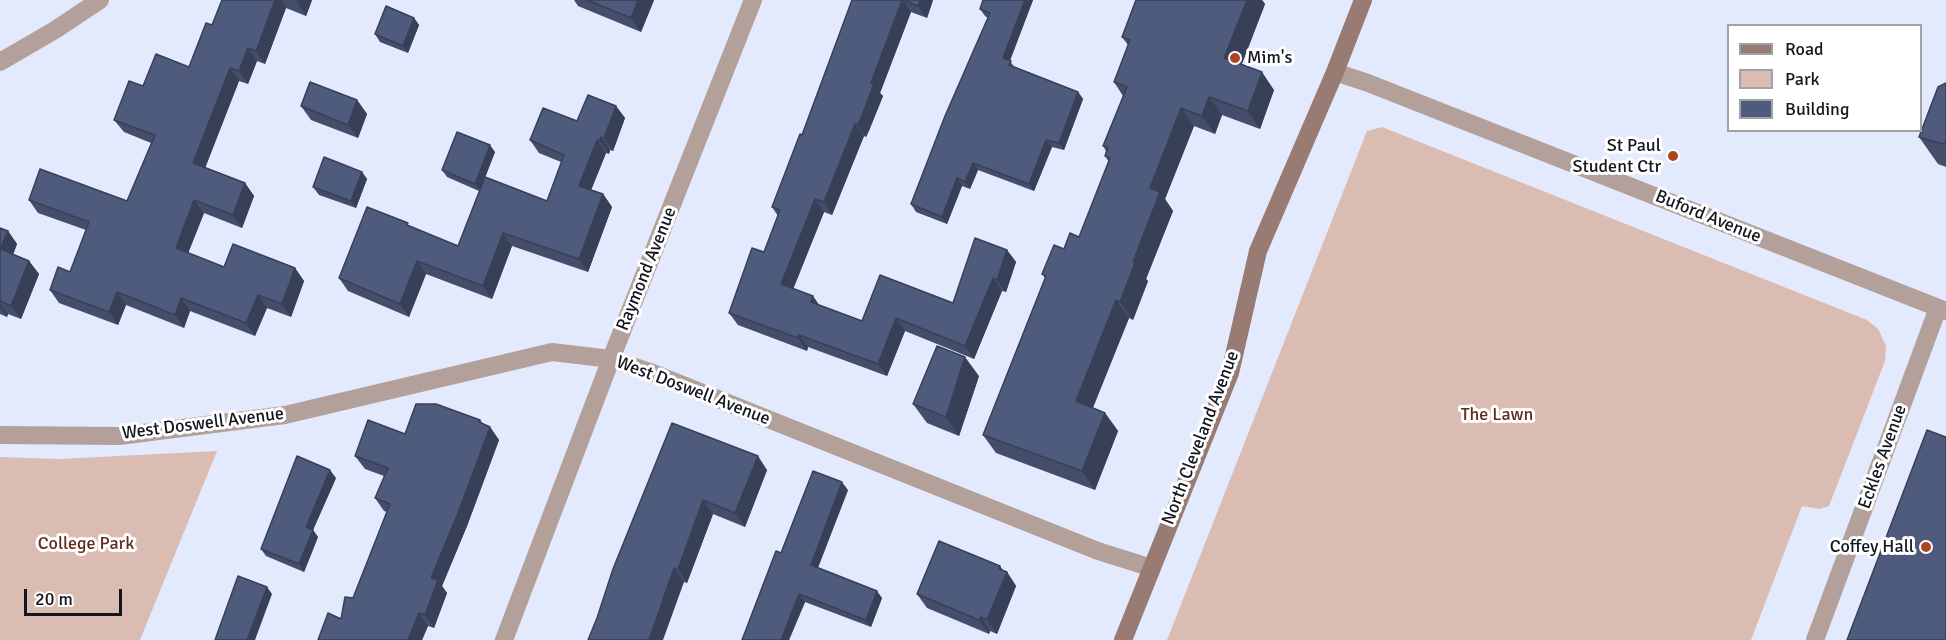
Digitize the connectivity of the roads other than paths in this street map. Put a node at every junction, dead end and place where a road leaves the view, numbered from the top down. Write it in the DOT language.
graph roads {
  1 [pos="100,0"];
  2 [pos="753,0"];
  3 [pos="1362,0"];
  4 [pos="0,62"];
  5 [pos="1335,72"];
  6 [pos="1942,310"];
  7 [pos="611,359"];
  8 [pos="0,435"];
  9 [pos="1152,568"];
  10 [pos="504,640"];
  11 [pos="1123,640"];
  12 [pos="1815,640"];
  1 -- 4 [label="street"];
  2 -- 7 [label="street, Raymond Avenue"];
  3 -- 5 [label="main road, North Cleveland Avenue"];
  5 -- 6 [label="street, Buford Avenue"];
  5 -- 9 [label="main road, North Cleveland Avenue"];
  6 -- 12 [label="street, Eckles Avenue"];
  7 -- 8 [label="street, West Doswell Avenue"];
  7 -- 9 [label="street, West Doswell Avenue"];
  7 -- 10 [label="street, Raymond Avenue"];
  9 -- 11 [label="main road, North Cleveland Avenue"];
}
